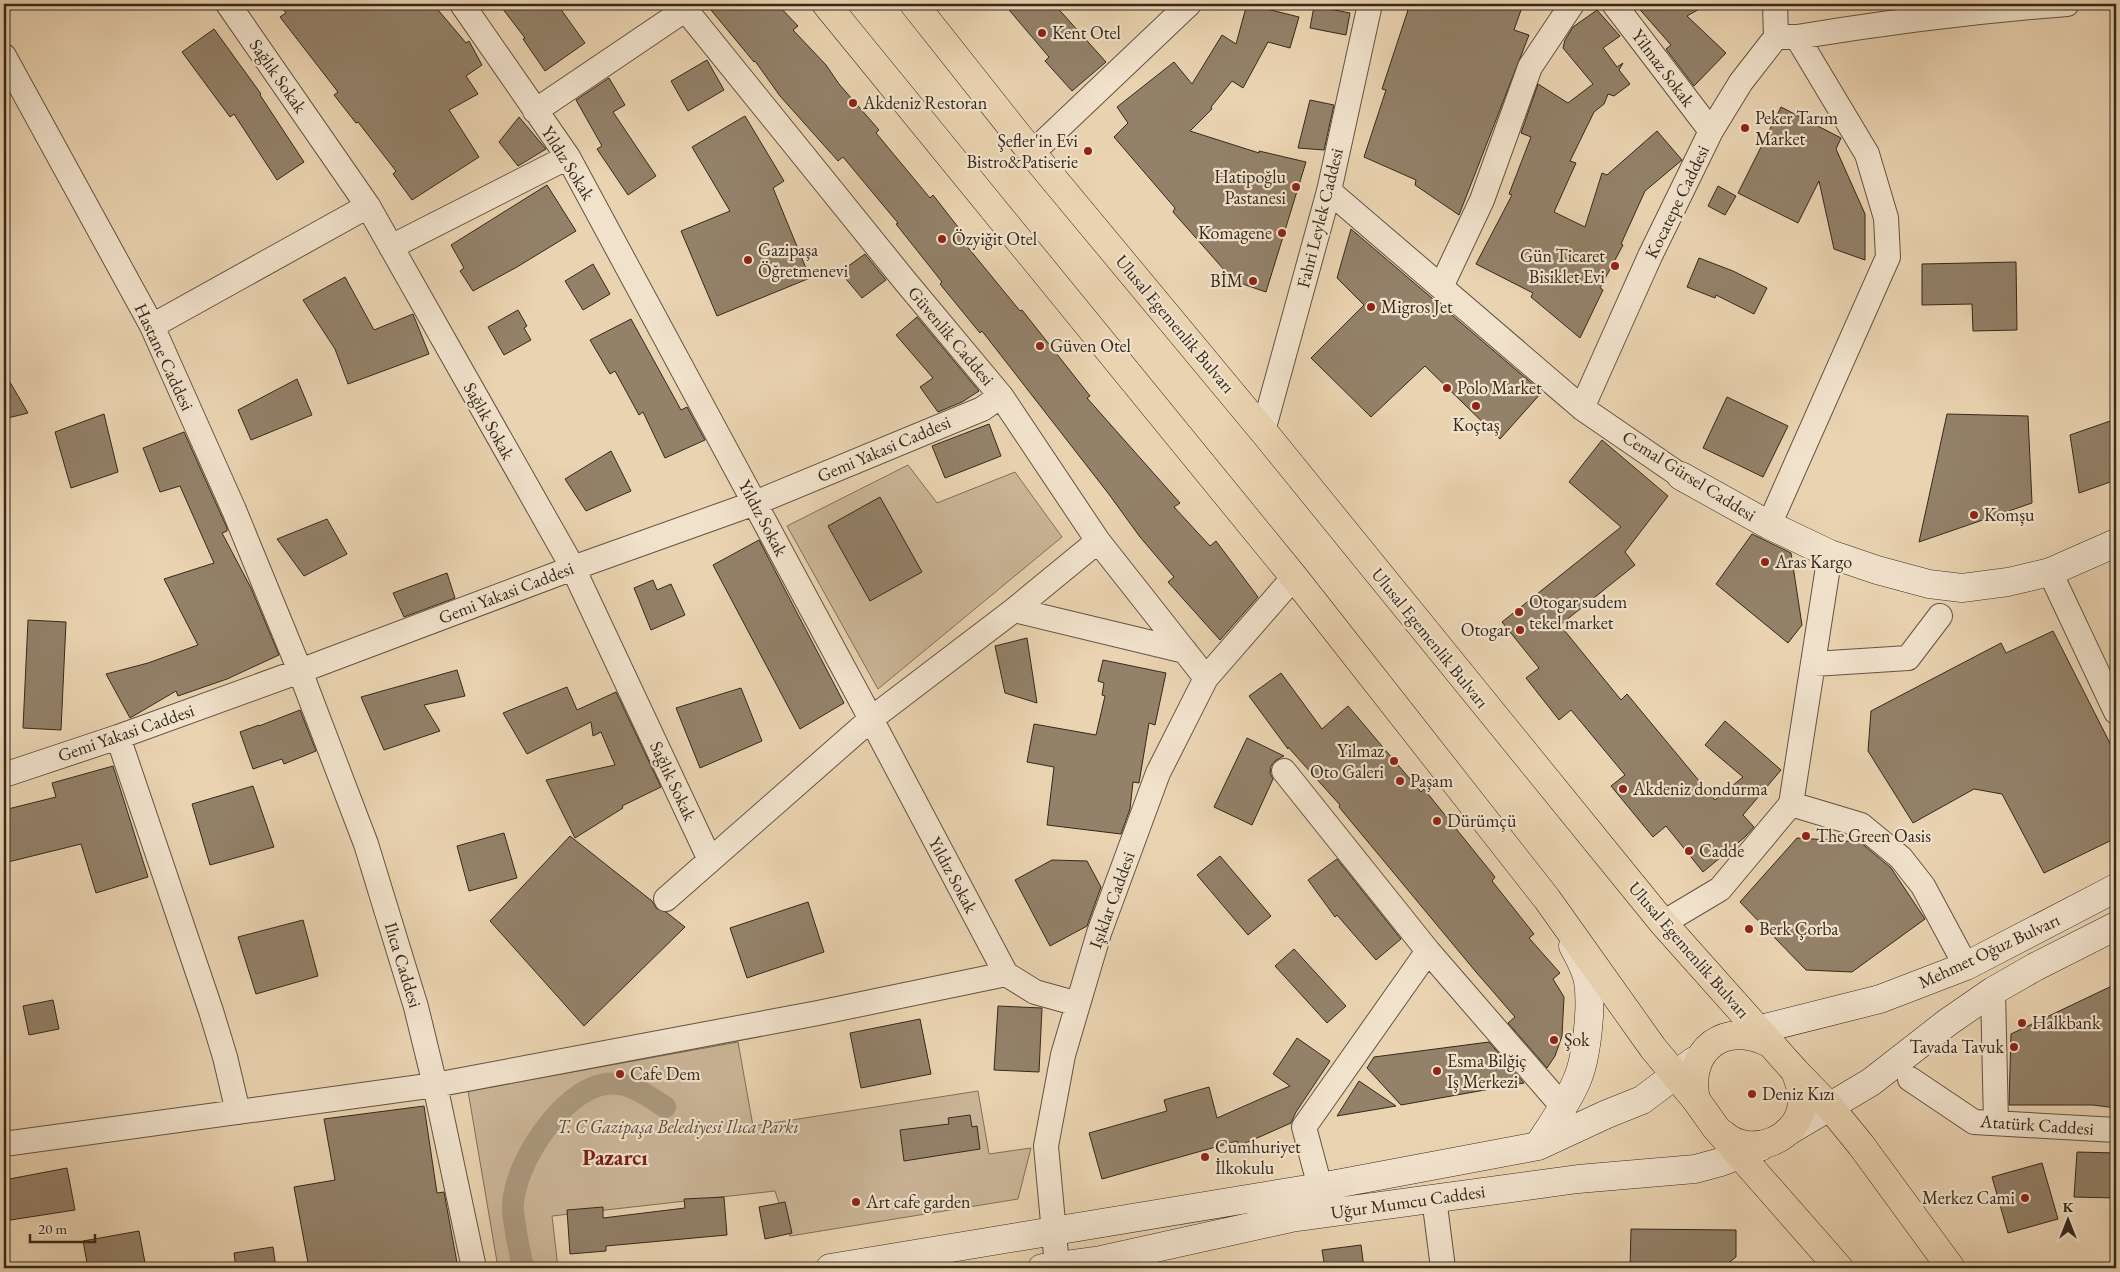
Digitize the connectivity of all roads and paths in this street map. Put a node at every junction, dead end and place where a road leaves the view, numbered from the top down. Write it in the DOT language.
graph roads {
  1 [pos="228,4"];
  2 [pos="462,4"];
  3 [pos="826,4"];
  4 [pos="914,4"];
  5 [pos="1190,4"];
  6 [pos="1572,4"];
  7 [pos="1614,4"];
  8 [pos="1775,4"];
  9 [pos="2067,4"];
  10 [pos="1365,5"];
  11 [pos="684,6"];
  12 [pos="1975,7"];
  13 [pos="1786,37"];
  14 [pos="4,56"];
  15 [pos="535,111"];
  16 [pos="1711,132"];
  17 [pos="1032,153"];
  18 [pos="568,157"];
  19 [pos="1329,191"];
  20 [pos="368,206"];
  21 [pos="391,246"];
  22 [pos="1441,287"];
  23 [pos="152,326"];
  24 [pos="1000,396"];
  25 [pos="1582,408"];
  26 [pos="1263,431"];
  27 [pos="1681,476"];
  28 [pos="755,504"];
  29 [pos="1769,525"];
  30 [pos="1098,541"];
  31 [pos="2116,543"];
  32 [pos="1830,554"];
  33 [pos="572,568"];
  34 [pos="2050,572"];
  35 [pos="1294,577"];
  36 [pos="1014,610"];
  37 [pos="1940,616"];
  38 [pos="1184,651"];
  39 [pos="1814,664"];
  40 [pos="300,671"];
  41 [pos="1206,678"];
  42 [pos="2116,712"];
  43 [pos="871,719"];
  44 [pos="118,737"];
  45 [pos="1284,771"];
  46 [pos="4,775"];
  47 [pos="1791,804"];
  48 [pos="710,860"];
  49 [pos="2116,888"];
  50 [pos="666,899"];
  51 [pos="1547,899"];
  52 [pos="1663,924"];
  53 [pos="2116,926"];
  54 [pos="1428,951"];
  55 [pos="1966,966"];
  56 [pos="1006,974"];
  57 [pos="1993,991"];
  58 [pos="1078,1004"];
  59 [pos="1757,1036"];
  60 [pos="1701,1056"];
  61 [pos="1795,1072"];
  62 [pos="1675,1075"];
  63 [pos="1910,1079"];
  64 [pos="435,1086"];
  65 [pos="1696,1100"];
  66 [pos="1563,1107"];
  67 [pos="1830,1107"];
  68 [pos="238,1112"];
  69 [pos="1996,1123"];
  70 [pos="1716,1128"];
  71 [pos="2116,1130"];
  72 [pos="1780,1137"];
  73 [pos="4,1144"];
  74 [pos="1538,1146"];
  75 [pos="1739,1155"];
  76 [pos="1320,1187"];
  77 [pos="1434,1198"];
  78 [pos="1053,1231"];
  79 [pos="1103,1264"];
  80 [pos="1050,1267"];
  81 [pos="474,1268"];
  82 [pos="830,1268"];
  83 [pos="1443,1268"];
  84 [pos="1839,1268"];
  85 [pos="1952,1268"];
  1 -- 20 [label="street, Sağlık Sokak"];
  2 -- 15 [label="street, Yıldız Sokak"];
  3 -- 35 [label="highway"];
  4 -- 17 [label="highway, Ulusal Egemenlik Bulvarı"];
  5 -- 17 [label="street"];
  6 -- 22 [label="street"];
  7 -- 16 [label="street, Yilmaz Sokak"];
  8 -- 13 [label="street"];
  9 -- 12 [label="street"];
  10 -- 19 [label="street, Fahri Leylek Caddesi"];
  11 -- 15 [label="street"];
  11 -- 24 [label="street, Güvenlik Caddesi"];
  12 -- 13 [label="street"];
  13 -- 16 [label="street, Kocatepe Caddesi"];
  13 -- 29 [label="street"];
  14 -- 23 [label="street, Hastane Caddesi"];
  15 -- 18 [label="street, Yıldız Sokak"];
  16 -- 25 [label="street, Kocatepe Caddesi"];
  17 -- 26 [label="highway, Ulusal Egemenlik Bulvarı"];
  18 -- 21 [label="street"];
  18 -- 28 [label="street, Yıldız Sokak"];
  19 -- 22 [label="street, Cemal Gürsel Caddesi"];
  19 -- 26 [label="street, Fahri Leylek Caddesi"];
  20 -- 21 [label="street, Sağlık Sokak"];
  20 -- 23 [label="street"];
  21 -- 33 [label="street, Sağlık Sokak"];
  22 -- 25 [label="street, Cemal Gürsel Caddesi"];
  23 -- 40 [label="street, Hastane Caddesi"];
  24 -- 28 [label="street, Gemi Yakasi Caddesi"];
  24 -- 30 [label="street, Güvenlik Caddesi"];
  25 -- 27 [label="street, Cemal Gürsel Caddesi"];
  26 -- 52 [label="highway, Ulusal Egemenlik Bulvarı"];
  27 -- 29 [label="main road, Cemal Gürsel Caddesi"];
  28 -- 33 [label="street, Gemi Yakasi Caddesi"];
  28 -- 43 [label="street, Yıldız Sokak"];
  29 -- 32 [label="main road, Cemal Gürsel Caddesi"];
  30 -- 36 [label="street"];
  30 -- 38 [label="street, Güvenlik Caddesi"];
  31 -- 34 [label="main road, Cemal Gürsel Caddesi"];
  32 -- 34 [label="main road, Cemal Gürsel Caddesi"];
  32 -- 39 [label="street"];
  33 -- 40 [label="street, Gemi Yakasi Caddesi"];
  33 -- 48 [label="street, Sağlık Sokak"];
  34 -- 42 [label="street"];
  35 -- 41 [label="street, Işıklar Caddesi"];
  35 -- 51 [label="highway"];
  36 -- 38 [label="street"];
  36 -- 43 [label="street"];
  37 -- 39 [label="street"];
  38 -- 41 [label="street, Güvenlik Caddesi"];
  39 -- 47 [label="street"];
  40 -- 44 [label="street, Gemi Yakasi Caddesi"];
  40 -- 64 [label="street, Ilıca Caddesi"];
  41 -- 58 [label="street, Işıklar Caddesi"];
  43 -- 48 [label="street"];
  43 -- 56 [label="street, Yıldız Sokak"];
  44 -- 46 [label="street, Gemi Yakasi Caddesi"];
  44 -- 68 [label="street"];
  45 -- 54 [label="street"];
  47 -- 52 [label="street"];
  47 -- 55 [label="street"];
  48 -- 50 [label="street"];
  49 -- 55 [label="main road, Mehmet Oğuz Bulvarı"];
  51 -- 62 [label="highway"];
  51 -- 66 [label="main road"];
  52 -- 59 [label="highway, Ulusal Egemenlik Bulvarı"];
  53 -- 57 [label="main road, Mehmet Oğuz Bulvarı"];
  54 -- 66 [label="street"];
  54 -- 76 [label="street"];
  55 -- 59 [label="main road, Mehmet Oğuz Bulvarı"];
  56 -- 58 [label="street"];
  56 -- 64 [label="street"];
  57 -- 67 [label="main road, Mehmet Oğuz Bulvarı"];
  57 -- 69 [label="street"];
  58 -- 78 [label="street, Işıklar Caddesi"];
  59 -- 60 [label="highway"];
  59 -- 61 [label="highway, Ulusal Egemenlik Bulvarı"];
  60 -- 62 [label="main road, Uğur Mumcu Caddesi"];
  60 -- 65 [label="highway"];
  61 -- 67 [label="highway, Ulusal Egemenlik Bulvarı"];
  61 -- 72 [label="highway"];
  62 -- 65 [label="highway"];
  62 -- 74 [label="main road, Uğur Mumcu Caddesi"];
  63 -- 69 [label="street, Atatürk Caddesi"];
  64 -- 68 [label="street"];
  64 -- 81 [label="street, Ilıca Caddesi"];
  65 -- 70 [label="highway"];
  66 -- 74 [label="main road"];
  67 -- 72 [label="main road, Mehmet Oğuz Bulvarı"];
  67 -- 85 [label="highway, Ulusal Egemenlik Bulvarı"];
  68 -- 73 [label="street"];
  69 -- 71 [label="street, Atatürk Caddesi"];
  70 -- 72 [label="highway"];
  70 -- 75 [label="highway"];
  72 -- 75 [label="main road, Uğur Mumcu Caddesi"];
  74 -- 76 [label="main road, Uğur Mumcu Caddesi"];
  75 -- 77 [label="main road, Uğur Mumcu Caddesi"];
  75 -- 84 [label="highway"];
  76 -- 78 [label="main road, Uğur Mumcu Caddesi"];
  77 -- 79 [label="main road, Uğur Mumcu Caddesi"];
  77 -- 83 [label="street"];
  78 -- 80 [label="street, Işıklar Caddesi"];
  78 -- 82 [label="main road, Uğur Mumcu Caddesi"];
  79 -- 80 [label="main road, Uğur Mumcu Caddesi"];
}
